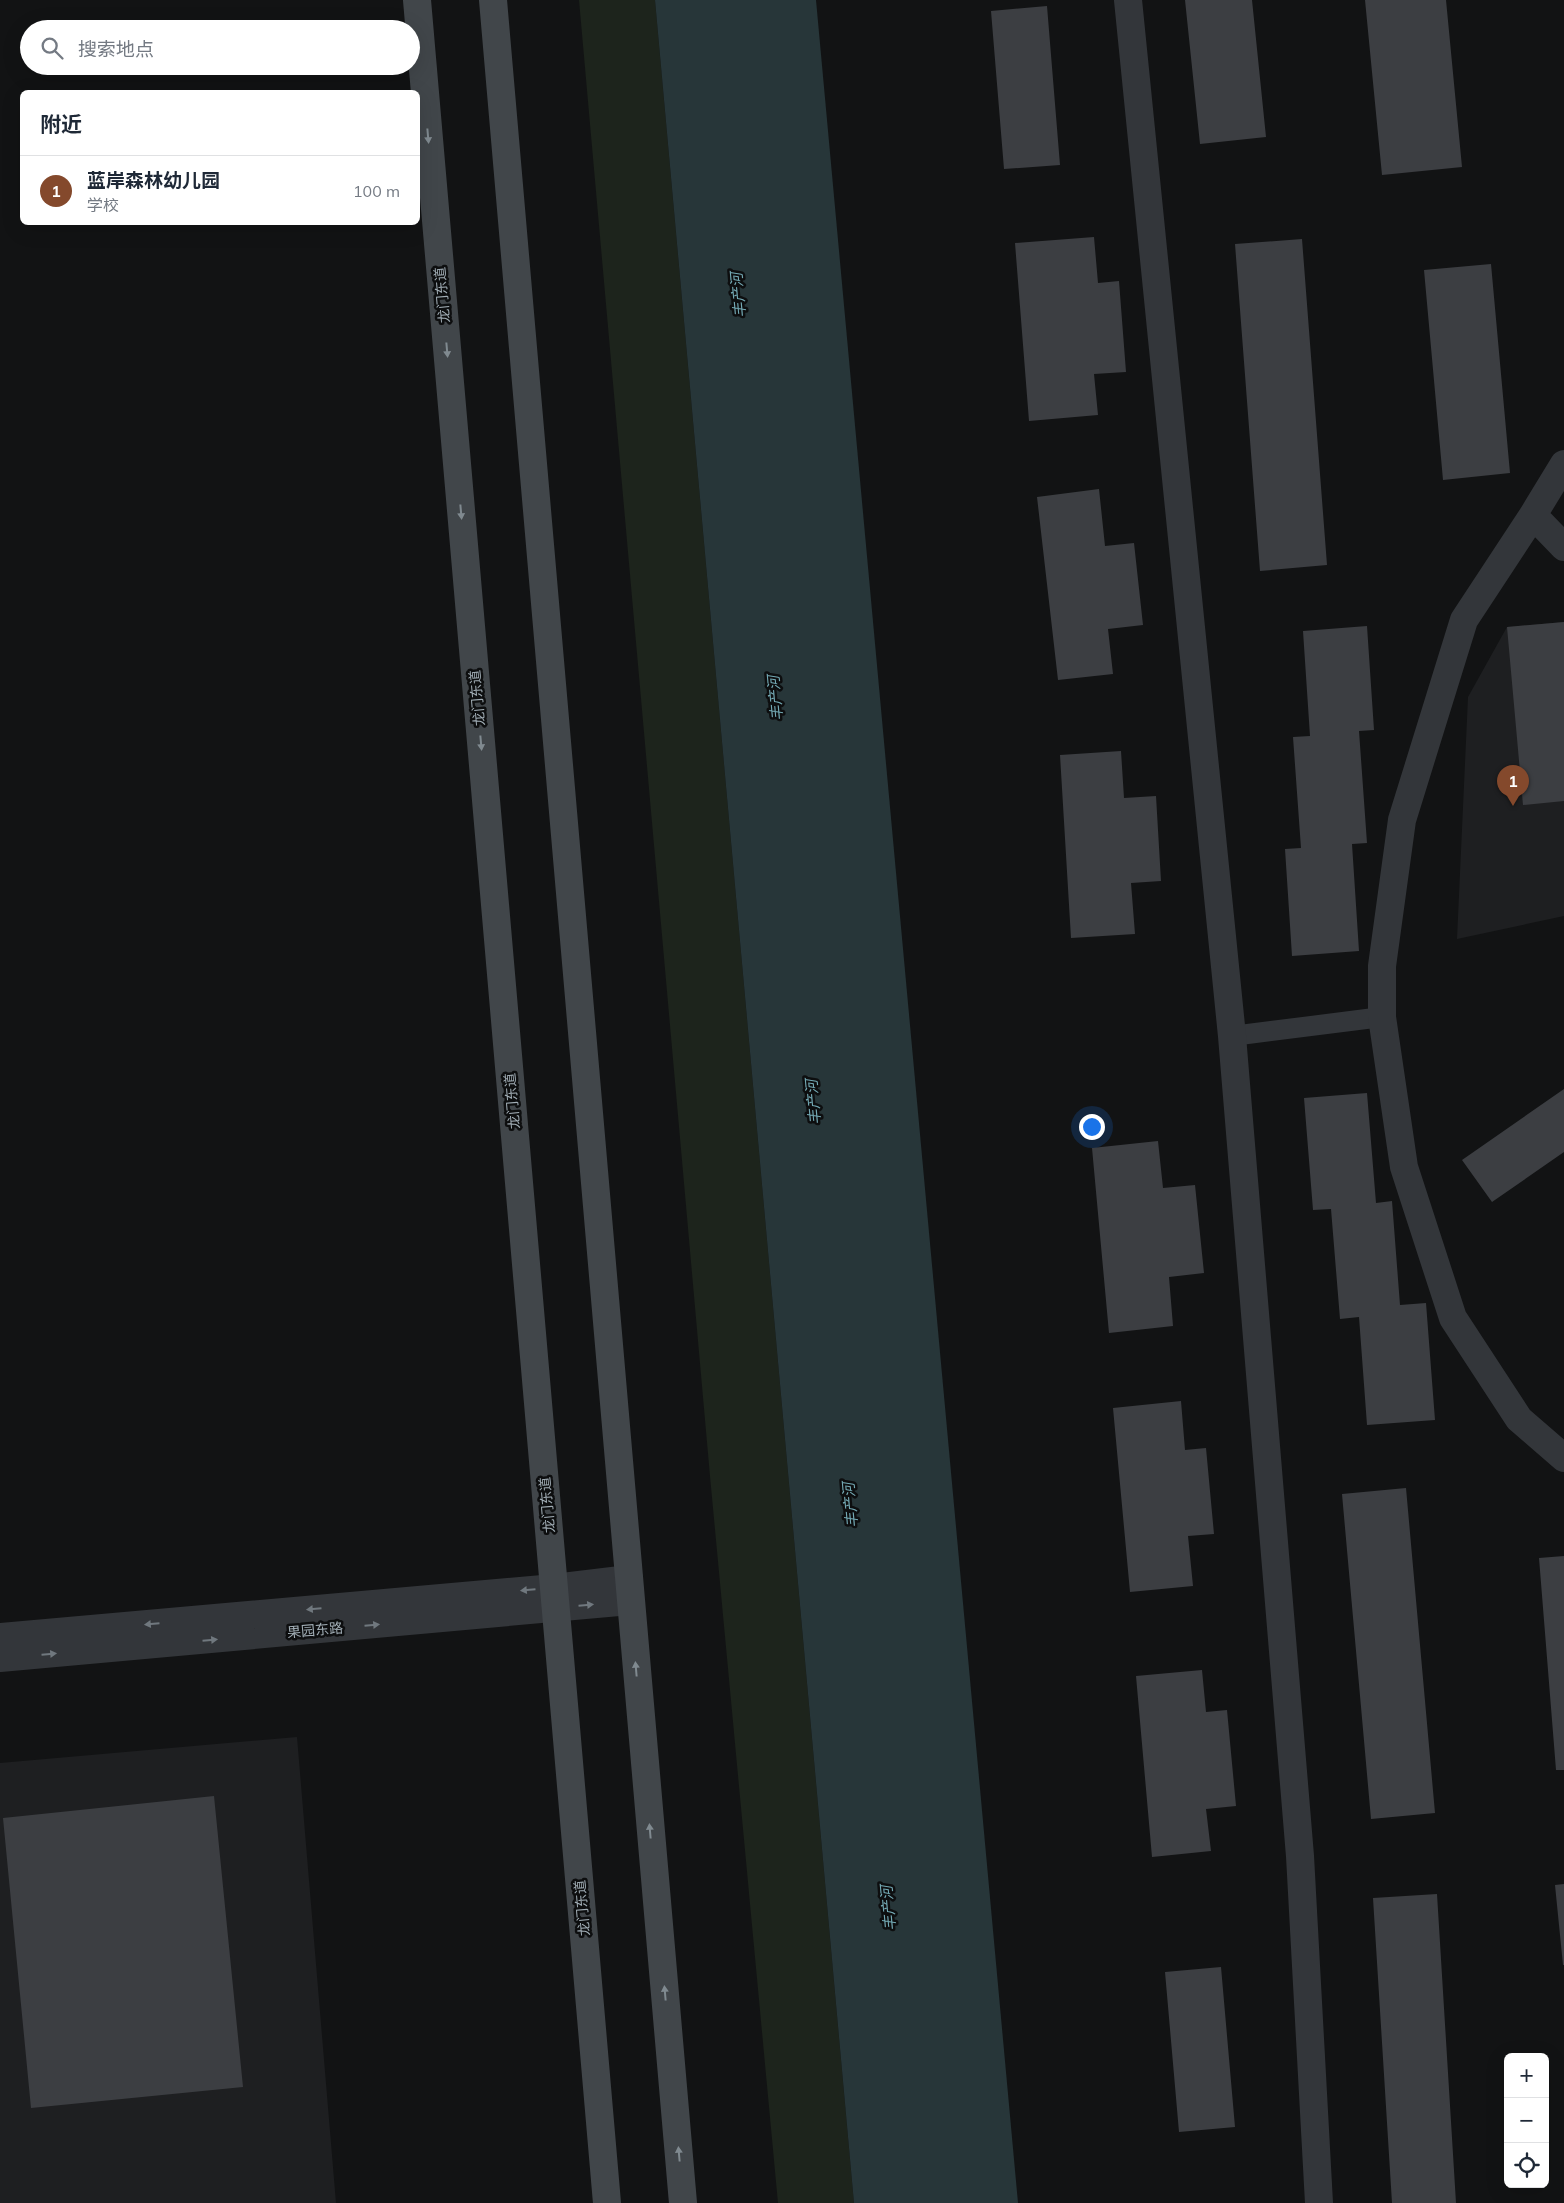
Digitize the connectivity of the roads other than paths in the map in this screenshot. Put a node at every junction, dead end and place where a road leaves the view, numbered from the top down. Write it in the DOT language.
graph roads {
  1 [pos="417,0"];
  2 [pos="493,0"];
  3 [pos="1128,0"];
  4 [pos="419,20"];
  5 [pos="420,35"];
  6 [pos="1564,464"];
  7 [pos="1533,515"];
  8 [pos="1564,547"];
  9 [pos="1382,1017"];
  10 [pos="1232,1036"];
  11 [pos="1564,1458"];
  12 [pos="630,1590"];
  13 [pos="555,1598"];
  14 [pos="0,1637"];
  15 [pos="0,1658"];
  16 [pos="607,2203"];
  17 [pos="683,2203"];
  18 [pos="1319,2203"];
  1 -- 4 [label="main road, 龙门东道, one-way"];
  2 -- 12 [label="main road"];
  3 -- 10 [label="street"];
  5 -- 13 [label="main road, 龙门东道, one-way"];
  6 -- 7 [label="street"];
  7 -- 8 [label="street"];
  7 -- 9 [label="street"];
  9 -- 10 [label="lane"];
  9 -- 11 [label="street"];
  10 -- 18 [label="street"];
  12 -- 13 [label="street, 果园东路"];
  17 -- 12 [label="main road, one-way"];
  13 -- 14 [label="street, 果园东路, one-way"];
  15 -- 13 [label="street, 果园东路, one-way"];
  13 -- 16 [label="main road, 龙门东道"];
}
